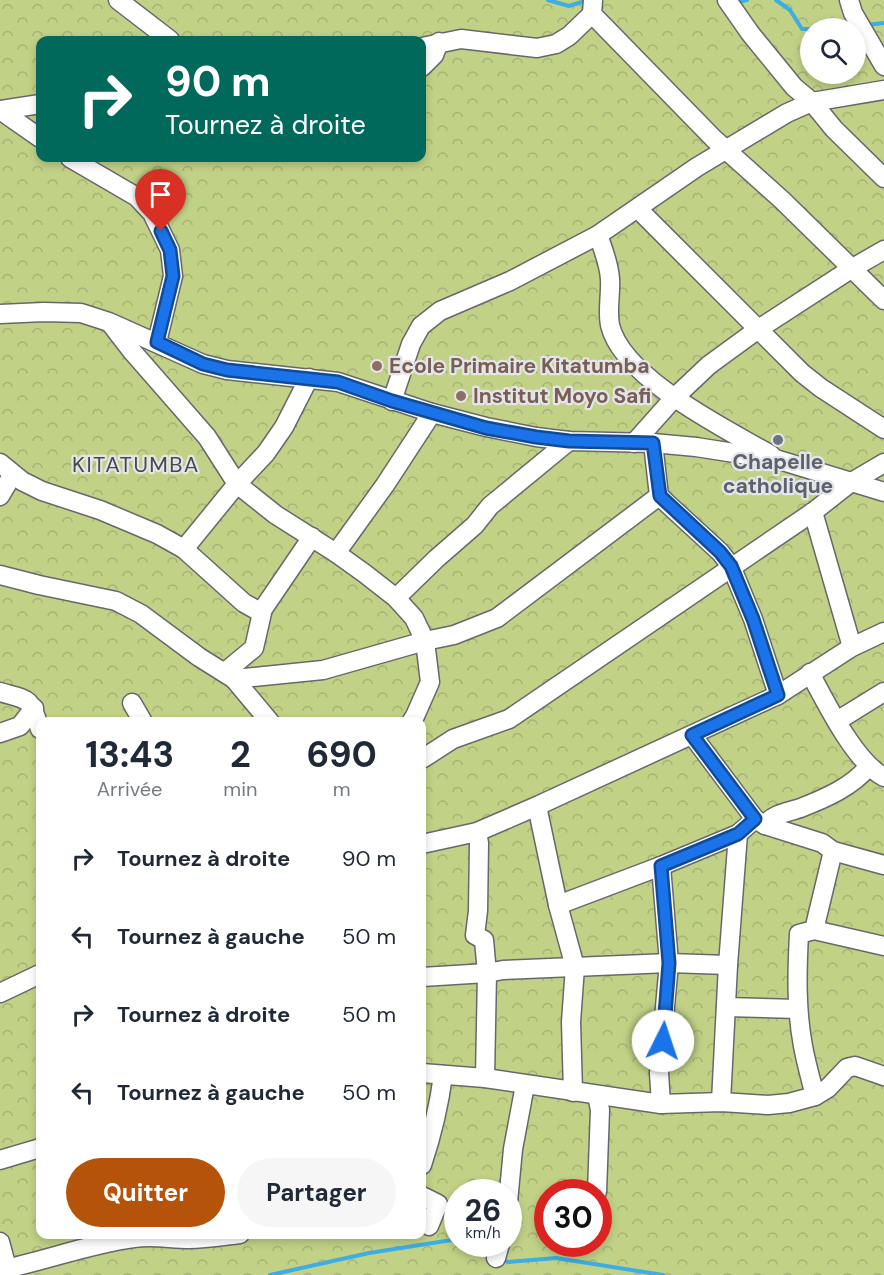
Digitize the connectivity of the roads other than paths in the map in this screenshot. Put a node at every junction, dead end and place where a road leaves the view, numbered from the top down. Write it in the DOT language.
graph roads {
  1 [pos="727,0"];
  2 [pos="125,2"];
  3 [pos="592,6"];
  4 [pos="851,7"];
  5 [pos="165,36"];
  6 [pos="430,44"];
  7 [pos="426,63"];
  8 [pos="884,66"];
  9 [pos="884,90"];
  10 [pos="812,102"];
  11 [pos="36,105"];
  12 [pos="1,110"];
  13 [pos="36,135"];
  14 [pos="726,150"];
  15 [pos="76,162"];
  16 [pos="884,178"];
  17 [pos="638,208"];
  18 [pos="598,235"];
  19 [pos="884,250"];
  20 [pos="851,268"];
  21 [pos="884,300"];
  22 [pos="0,314"];
  23 [pos="110,322"];
  24 [pos="758,330"];
  25 [pos="157,342"];
  26 [pos="309,378"];
  27 [pos="674,398"];
  28 [pos="392,401"];
  29 [pos="432,413"];
  30 [pos="884,429"];
  31 [pos="569,441"];
  32 [pos="634,443"];
  33 [pos="653,443"];
  34 [pos="779,460"];
  35 [pos="884,463"];
  36 [pos="7,468"];
  37 [pos="850,483"];
  38 [pos="237,484"];
  39 [pos="884,492"];
  40 [pos="0,495"];
  41 [pos="660,496"];
  42 [pos="813,512"];
  43 [pos="312,537"];
  44 [pos="184,549"];
  45 [pos="336,553"];
  46 [pos="731,566"];
  47 [pos="0,575"];
  48 [pos="396,598"];
  49 [pos="261,612"];
  50 [pos="883,636"];
  51 [pos="425,640"];
  52 [pos="852,647"];
  53 [pos="810,674"];
  54 [pos="230,676"];
  55 [pos="0,692"];
  56 [pos="884,692"];
  57 [pos="778,695"];
  58 [pos="132,703"];
  59 [pos="32,705"];
  60 [pos="36,717"];
  61 [pos="140,717"];
  62 [pos="266,717"];
  63 [pos="414,717"];
  64 [pos="837,721"];
  65 [pos="0,733"];
  66 [pos="692,735"];
  67 [pos="426,756"];
  68 [pos="868,767"];
  69 [pos="884,777"];
  70 [pos="537,806"];
  71 [pos="760,822"];
  72 [pos="477,832"];
  73 [pos="738,834"];
  74 [pos="426,843"];
  75 [pos="833,851"];
  76 [pos="884,865"];
  77 [pos="661,866"];
  78 [pos="558,905"];
  79 [pos="814,930"];
  80 [pos="884,946"];
  81 [pos="669,963"];
  82 [pos="728,965"];
  83 [pos="575,967"];
  84 [pos="487,973"];
  85 [pos="36,976"];
  86 [pos="426,977"];
  87 [pos="0,993"];
  88 [pos="726,1007"];
  89 [pos="798,1009"];
  90 [pos="426,1073"];
  91 [pos="443,1075"];
  92 [pos="884,1076"];
  93 [pos="485,1078"];
  94 [pos="525,1085"];
  95 [pos="573,1092"];
  96 [pos="597,1095"];
  97 [pos="815,1096"];
  98 [pos="721,1102"];
  99 [pos="660,1104"];
  100 [pos="36,1149"];
  101 [pos="426,1153"];
  102 [pos="0,1160"];
  103 [pos="512,1179"];
  104 [pos="597,1179"];
  105 [pos="426,1198"];
  106 [pos="429,1226"];
  107 [pos="126,1239"];
  108 [pos="0,1242"];
  109 [pos="5,1271"];
  1 -- 10 [label="street"];
  2 -- 5 [label="street"];
  3 -- 6 [label="street"];
  3 -- 14 [label="street"];
  4 -- 8 [label="street"];
  6 -- 7 [label="street"];
  9 -- 10 [label="street"];
  10 -- 14 [label="street"];
  10 -- 16 [label="street"];
  11 -- 12 [label="street"];
  12 -- 13 [label="street"];
  14 -- 17 [label="street"];
  14 -- 20 [label="street"];
  15 -- 25 [label="street"];
  17 -- 18 [label="street"];
  17 -- 24 [label="street"];
  18 -- 27 [label="street"];
  18 -- 28 [label="street"];
  19 -- 20 [label="street"];
  20 -- 21 [label="street"];
  20 -- 24 [label="street"];
  22 -- 23 [label="street"];
  23 -- 25 [label="street"];
  23 -- 38 [label="street"];
  24 -- 27 [label="street"];
  24 -- 30 [label="street"];
  25 -- 26 [label="street"];
  26 -- 28 [label="street"];
  26 -- 38 [label="street"];
  27 -- 32 [label="street"];
  27 -- 34 [label="street"];
  28 -- 29 [label="street"];
  29 -- 31 [label="street"];
  29 -- 45 [label="street"];
  31 -- 32 [label="street"];
  31 -- 48 [label="street"];
  32 -- 33 [label="street"];
  33 -- 34 [label="street"];
  33 -- 41 [label="street"];
  34 -- 37 [label="street"];
  35 -- 37 [label="street"];
  36 -- 40 [label="street"];
  36 -- 44 [label="street"];
  37 -- 39 [label="street"];
  37 -- 42 [label="street"];
  38 -- 43 [label="street"];
  38 -- 44 [label="street"];
  41 -- 46 [label="street"];
  41 -- 51 [label="street"];
  42 -- 46 [label="street"];
  42 -- 52 [label="street"];
  43 -- 45 [label="street"];
  43 -- 49 [label="street"];
  44 -- 49 [label="street"];
  45 -- 48 [label="street"];
  46 -- 57 [label="street"];
  46 -- 67 [label="street"];
  47 -- 54 [label="street"];
  48 -- 51 [label="street"];
  49 -- 54 [label="street"];
  50 -- 52 [label="street"];
  51 -- 54 [label="street"];
  51 -- 63 [label="street"];
  52 -- 53 [label="street"];
  53 -- 57 [label="street"];
  53 -- 64 [label="street"];
  54 -- 62 [label="street"];
  55 -- 59 [label="street"];
  56 -- 64 [label="street"];
  57 -- 66 [label="street"];
  58 -- 61 [label="street"];
  59 -- 60 [label="street"];
  59 -- 65 [label="street"];
  64 -- 68 [label="street"];
  66 -- 70 [label="street"];
  66 -- 71 [label="street"];
  68 -- 69 [label="street"];
  68 -- 71 [label="street"];
  70 -- 72 [label="street"];
  70 -- 78 [label="street"];
  71 -- 73 [label="street"];
  71 -- 75 [label="street"];
  72 -- 74 [label="street"];
  72 -- 84 [label="street"];
  73 -- 77 [label="street"];
  73 -- 82 [label="street"];
  75 -- 76 [label="street"];
  75 -- 79 [label="street"];
  77 -- 78 [label="street"];
  77 -- 81 [label="street"];
  78 -- 83 [label="street"];
  79 -- 80 [label="street"];
  79 -- 89 [label="street"];
  81 -- 82 [label="street"];
  81 -- 83 [label="street"];
  81 -- 99 [label="street"];
  82 -- 88 [label="street"];
  83 -- 84 [label="street"];
  83 -- 95 [label="street"];
  84 -- 86 [label="street"];
  84 -- 93 [label="street"];
  85 -- 87 [label="street"];
  88 -- 89 [label="street"];
  88 -- 98 [label="street"];
  89 -- 97 [label="street"];
  90 -- 91 [label="street"];
  91 -- 93 [label="street"];
  91 -- 101 [label="street"];
  92 -- 97 [label="street"];
  93 -- 94 [label="street"];
  94 -- 95 [label="street"];
  94 -- 103 [label="street"];
  95 -- 96 [label="street"];
  96 -- 99 [label="street"];
  96 -- 104 [label="street"];
  97 -- 98 [label="street"];
  98 -- 99 [label="street"];
  100 -- 102 [label="street"];
  105 -- 106 [label="street"];
  107 -- 109 [label="street"];
  108 -- 109 [label="street"];
}
